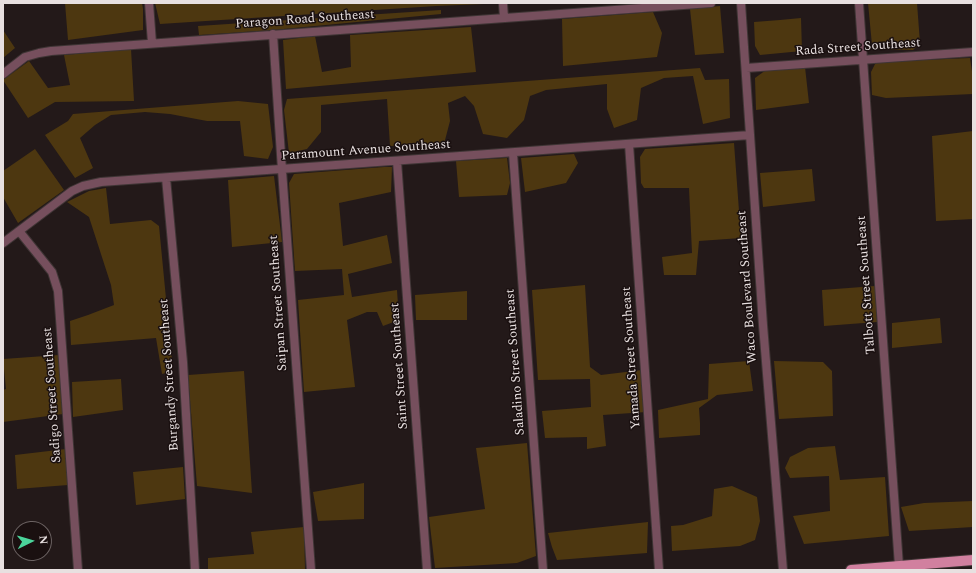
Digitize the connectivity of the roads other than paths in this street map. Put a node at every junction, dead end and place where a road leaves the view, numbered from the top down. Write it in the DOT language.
graph roads {
  1 [pos="149,3"];
  2 [pos="503,3"];
  3 [pos="711,3"];
  4 [pos="741,3"];
  5 [pos="859,3"];
  6 [pos="619,6"];
  7 [pos="504,18"];
  8 [pos="273,34"];
  9 [pos="152,43"];
  10 [pos="973,52"];
  11 [pos="863,60"];
  12 [pos="746,68"];
  13 [pos="3,74"];
  14 [pos="750,136"];
  15 [pos="629,144"];
  16 [pos="513,153"];
  17 [pos="397,161"];
  18 [pos="282,170"];
  19 [pos="166,178"];
  20 [pos="19,231"];
  21 [pos="3,243"];
  22 [pos="973,560"];
  23 [pos="899,566"];
  24 [pos="78,570"];
  25 [pos="195,570"];
  26 [pos="311,570"];
  27 [pos="427,570"];
  28 [pos="543,570"];
  29 [pos="659,570"];
  30 [pos="783,570"];
  31 [pos="851,570"];
  1 -- 9 [label="street"];
  2 -- 7 [label="street"];
  3 -- 6 [label="street, Paragon Road Southeast"];
  4 -- 12 [label="street, Waco Boulevard Southeast"];
  5 -- 11 [label="street, Talbott Street Southeast"];
  6 -- 7 [label="street, Paragon Road Southeast"];
  7 -- 8 [label="street, Paragon Road Southeast"];
  8 -- 9 [label="street, Paragon Road Southeast"];
  8 -- 18 [label="street, Saipan Street Southeast"];
  9 -- 13 [label="street, Paragon Road Southeast"];
  10 -- 11 [label="street, Rada Street Southeast"];
  11 -- 12 [label="street, Rada Street Southeast"];
  11 -- 23 [label="street, Talbott Street Southeast"];
  12 -- 14 [label="street, Waco Boulevard Southeast"];
  14 -- 15 [label="street, Paramount Avenue Southeast"];
  14 -- 30 [label="street, Waco Boulevard Southeast"];
  15 -- 16 [label="street, Paramount Avenue Southeast"];
  15 -- 29 [label="street, Yamada Street Southeast"];
  16 -- 17 [label="street, Paramount Avenue Southeast"];
  16 -- 28 [label="street, Saladino Street Southeast"];
  17 -- 18 [label="street, Paramount Avenue Southeast"];
  17 -- 27 [label="street, Saint Street Southeast"];
  18 -- 19 [label="street, Paramount Avenue Southeast"];
  18 -- 26 [label="street, Saipan Street Southeast"];
  19 -- 20 [label="street, Paramount Avenue Southeast"];
  19 -- 25 [label="street, Burgandy Street Southeast"];
  20 -- 21 [label="street, Paramount Avenue Southeast"];
  20 -- 24 [label="street, Sadigo Street Southeast"];
  22 -- 23 [label="main road"];
  23 -- 31 [label="main road"];
}
